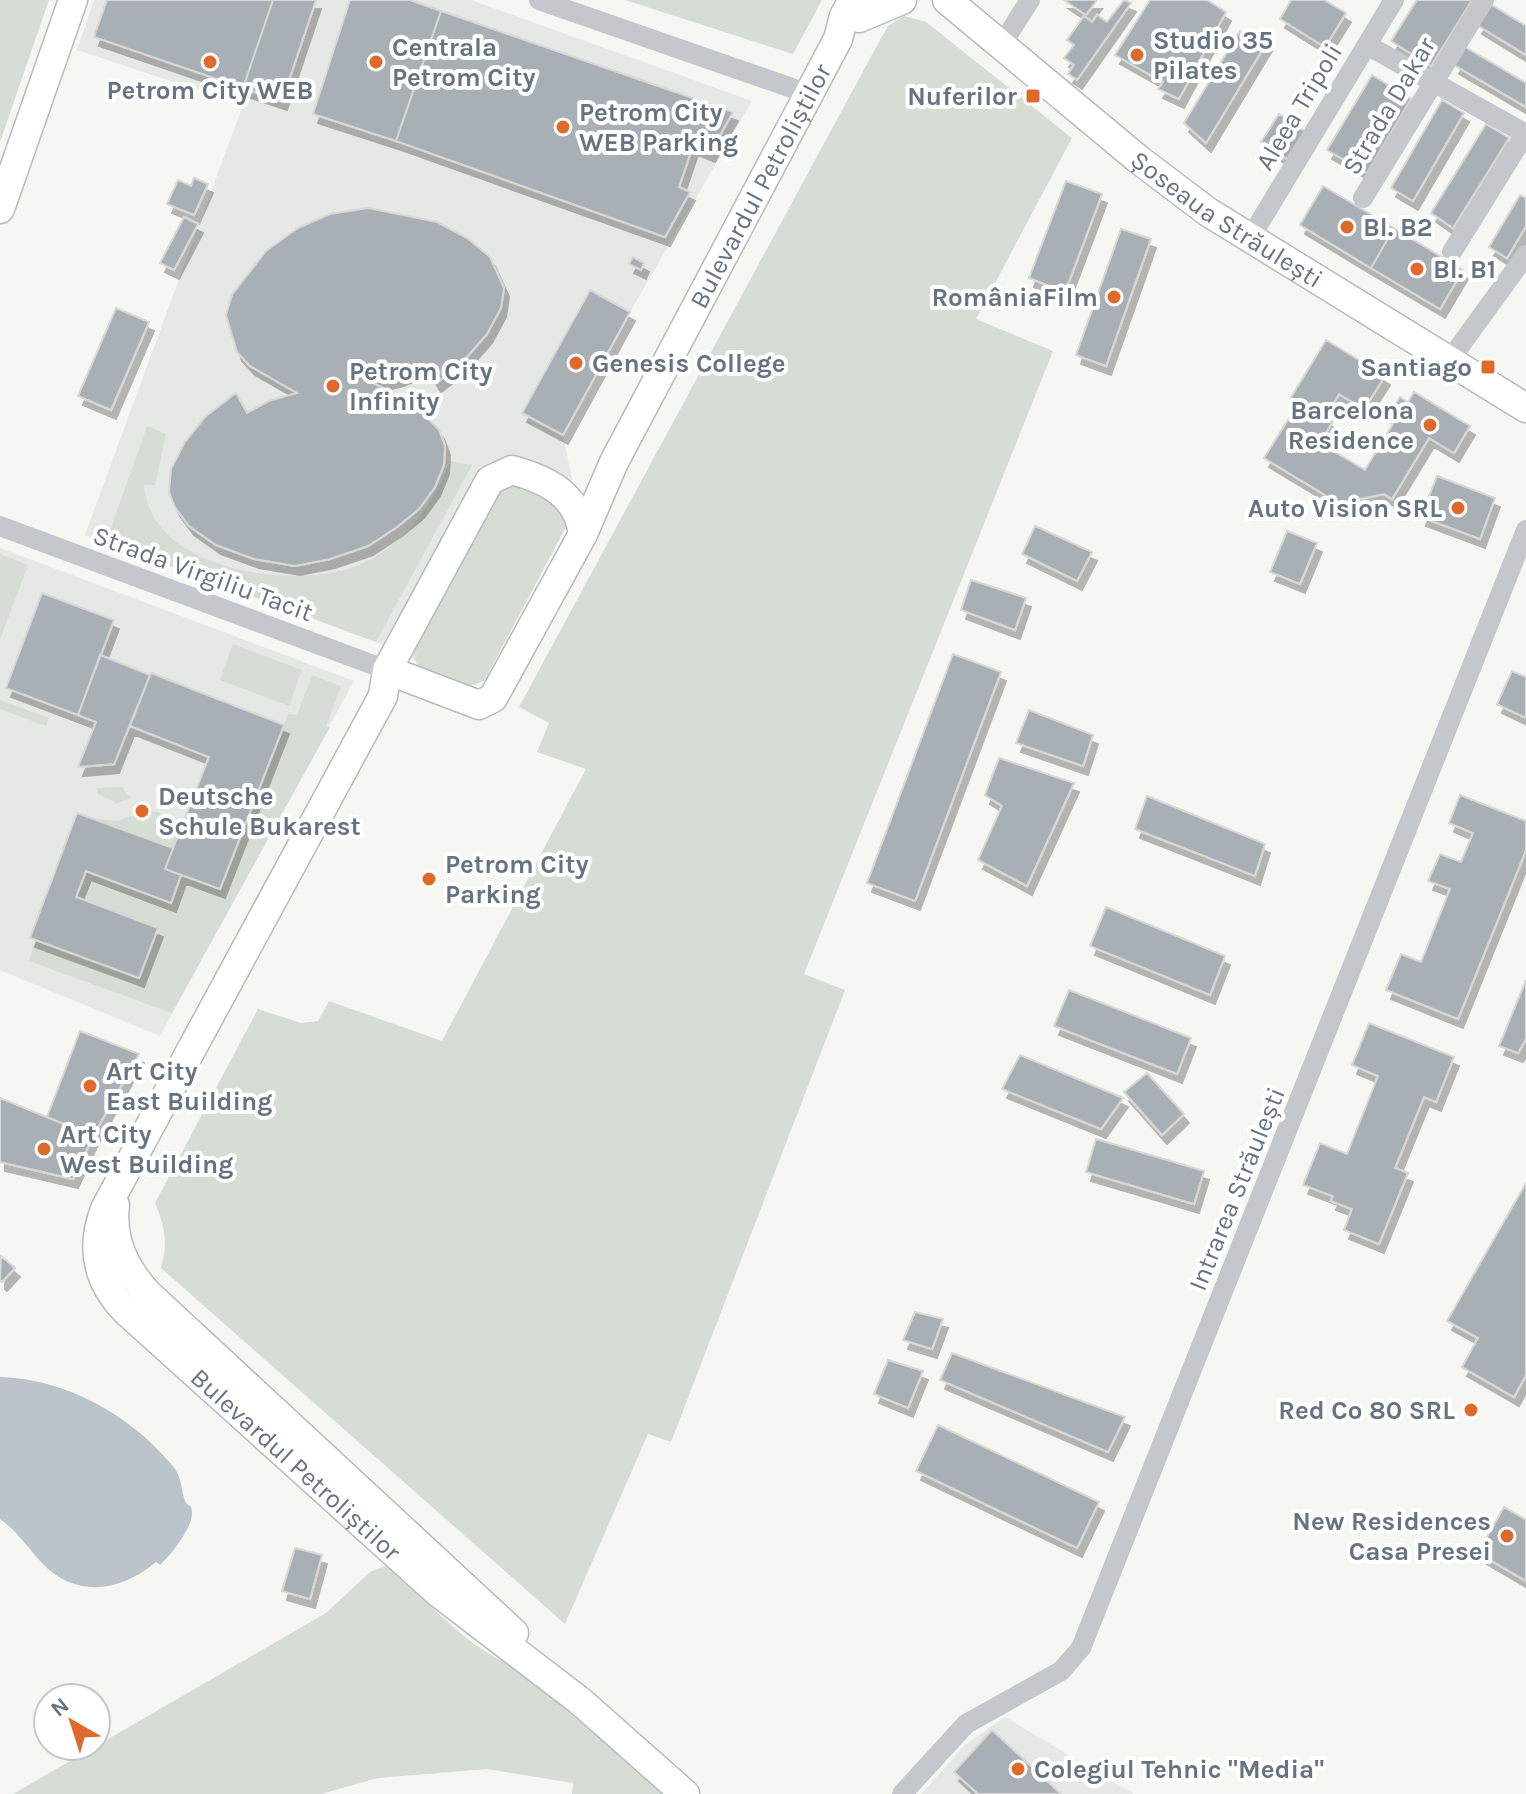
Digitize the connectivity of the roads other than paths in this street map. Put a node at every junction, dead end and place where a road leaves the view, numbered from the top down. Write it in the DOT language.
graph roads {
  1 [pos="73,0"];
  2 [pos="539,0"];
  3 [pos="902,0"];
  4 [pos="947,0"];
  5 [pos="1030,0"];
  6 [pos="1394,0"];
  7 [pos="1484,0"];
  8 [pos="852,12"];
  9 [pos="1002,44"];
  10 [pos="1367,45"];
  11 [pos="1433,82"];
  12 [pos="809,94"];
  13 [pos="1526,134"];
  14 [pos="1363,198"];
  15 [pos="0,209"];
  16 [pos="1249,240"];
  17 [pos="1452,252"];
  18 [pos="1526,255"];
  19 [pos="1449,361"];
  20 [pos="1526,408"];
  21 [pos="614,462"];
  22 [pos="551,485"];
  23 [pos="0,526"];
  24 [pos="1526,530"];
  25 [pos="583,534"];
  26 [pos="387,670"];
  27 [pos="118,1184"];
  28 [pos="118,1248"];
  29 [pos="101,1275"];
  30 [pos="215,1373"];
  31 [pos="685,1794"];
  32 [pos="902,1794"];
  1 -- 15 [label="street"];
  2 -- 12 [label="street"];
  3 -- 8 [label="street"];
  4 -- 9 [label="street, Șoseaua Străulești"];
  5 -- 9 [label="street"];
  6 -- 10 [label="street, Aleea Tripoli"];
  7 -- 11 [label="street, Strada Dakar"];
  8 -- 12 [label="street, Bulevardul Petroliștilor"];
  9 -- 16 [label="street, Șoseaua Străulești"];
  10 -- 11 [label="street"];
  10 -- 16 [label="street, Aleea Tripoli"];
  11 -- 13 [label="street"];
  11 -- 14 [label="street, Strada Dakar"];
  12 -- 21 [label="street, Bulevardul Petroliștilor"];
  13 -- 17 [label="street"];
  16 -- 19 [label="street, Șoseaua Străulești"];
  18 -- 19 [label="street"];
  19 -- 20 [label="street, Șoseaua Străulești"];
  21 -- 22 [label="street, Bulevardul Petroliștilor"];
  21 -- 25 [label="street, Bulevardul Petroliștilor"];
  22 -- 25 [label="street, Bulevardul Petroliștilor"];
  22 -- 26 [label="street, Bulevardul Petroliștilor"];
  23 -- 26 [label="street, Strada Virgiliu Tacit"];
  24 -- 32 [label="street, Intrarea Străulești"];
  25 -- 26 [label="street, Bulevardul Petroliștilor"];
  26 -- 27 [label="street, Bulevardul Petroliștilor"];
  27 -- 28 [label="street, Bulevardul Petroliștilor"];
  27 -- 29 [label="street, Bulevardul Petroliștilor"];
  28 -- 29 [label="street"];
  28 -- 30 [label="street, Bulevardul Petroliștilor"];
  29 -- 30 [label="street, Bulevardul Petroliștilor"];
  30 -- 31 [label="street, Bulevardul Petroliștilor"];
}
